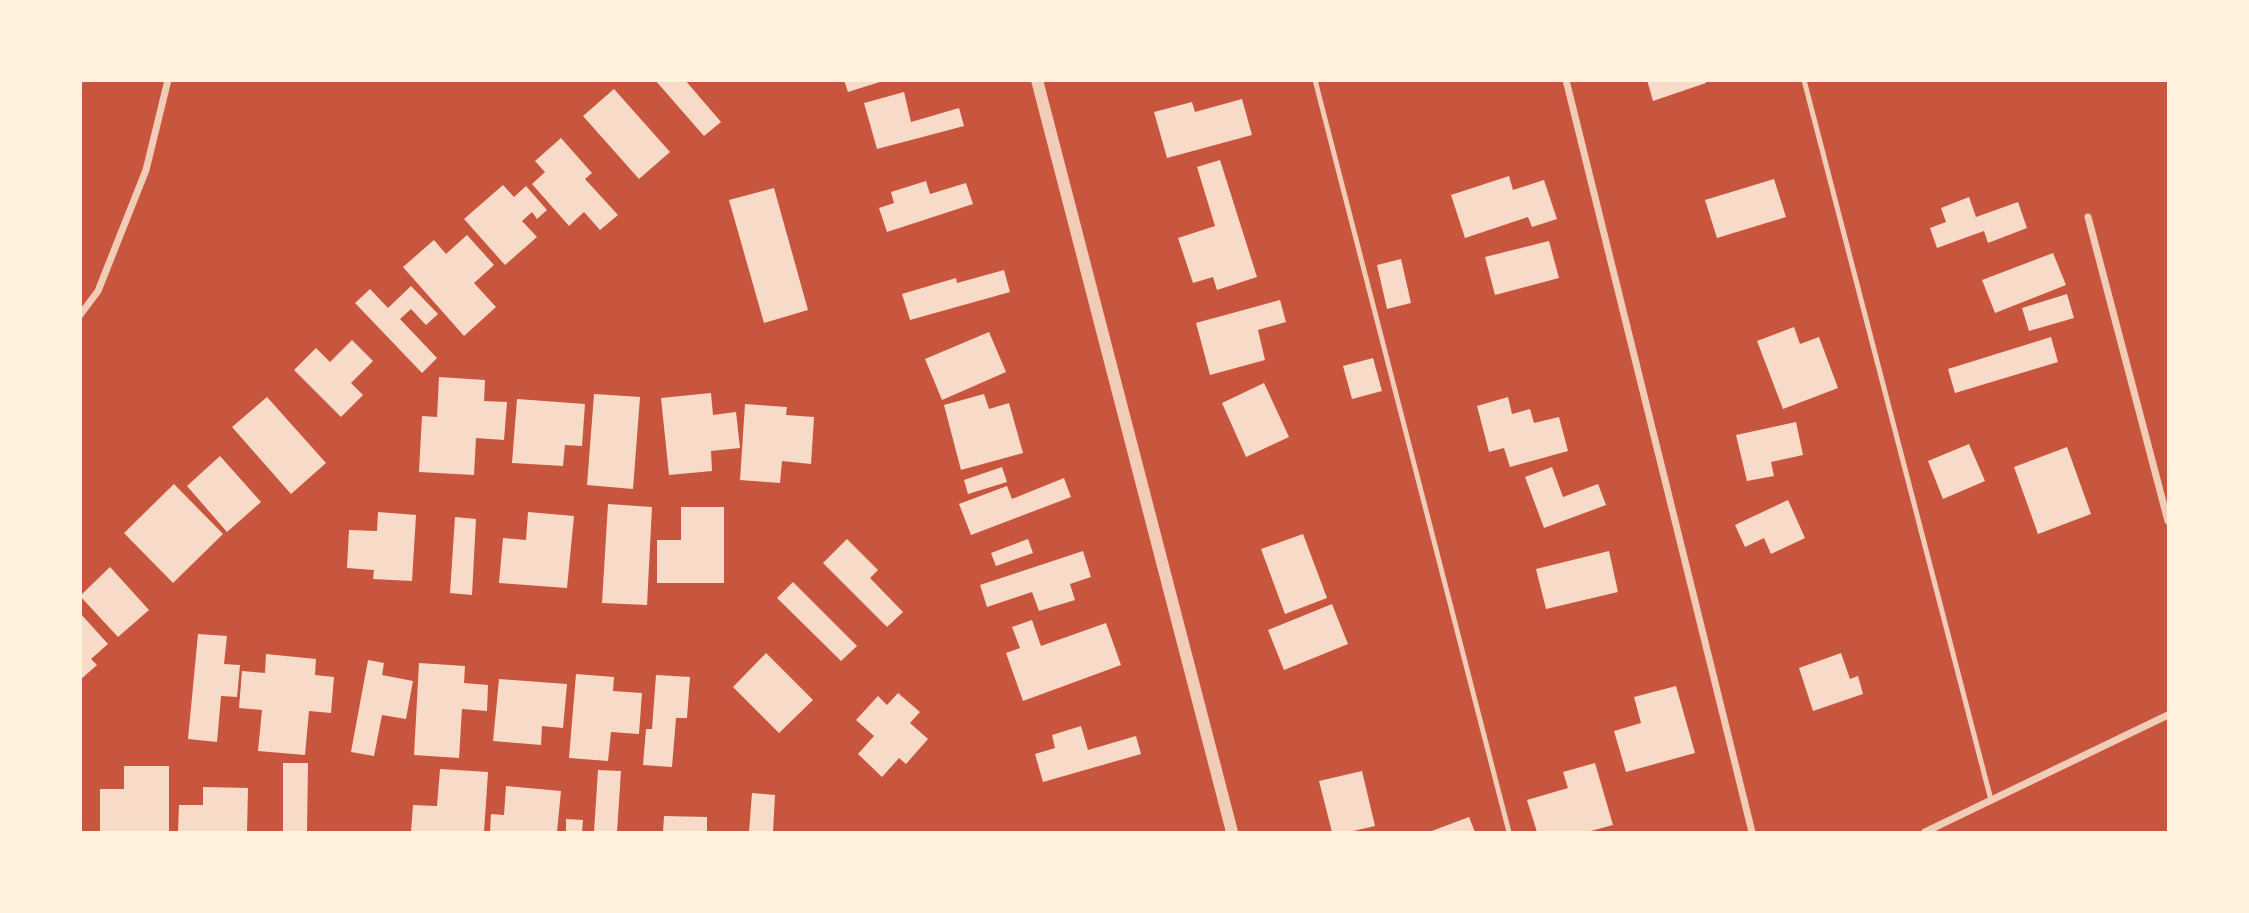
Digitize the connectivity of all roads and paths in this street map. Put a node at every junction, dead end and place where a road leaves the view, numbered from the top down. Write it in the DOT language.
graph roads {
  1 [pos="168,80"];
  2 [pos="1037,80"];
  3 [pos="1315,80"];
  4 [pos="1566,80"];
  5 [pos="1804,80"];
  6 [pos="2088,217"];
  7 [pos="80,315"];
  8 [pos="2168,522"];
  9 [pos="2168,715"];
  10 [pos="1991,800"];
  11 [pos="1232,832"];
  12 [pos="1509,832"];
  13 [pos="1752,832"];
  14 [pos="1925,832"];
  1 -- 7 [label="street"];
  2 -- 11 [label="street"];
  3 -- 12 [label="lane"];
  4 -- 13 [label="street"];
  5 -- 10 [label="lane"];
  6 -- 8 [label="street"];
  9 -- 10 [label="street"];
  10 -- 14 [label="street"];
}
